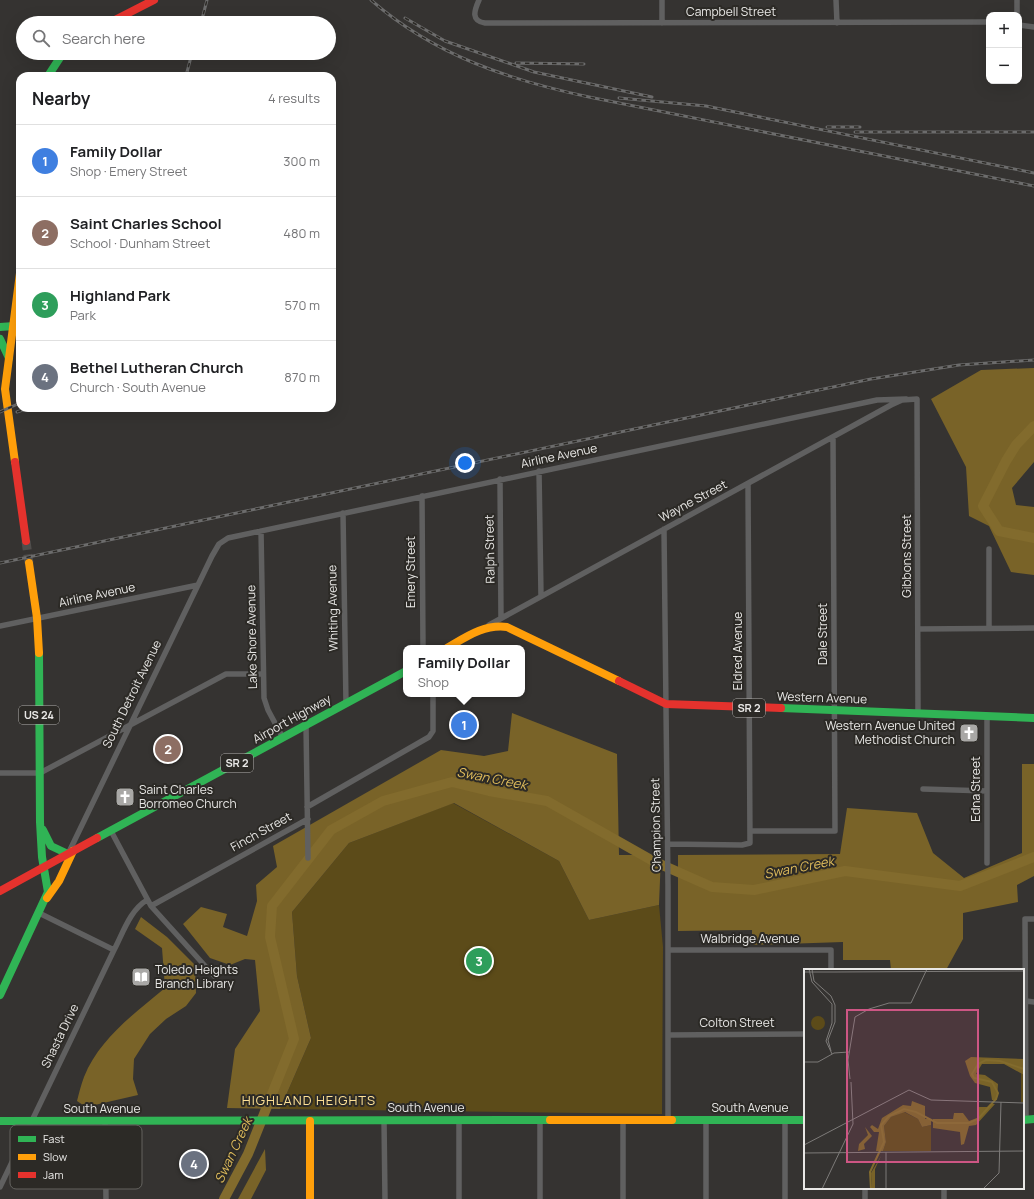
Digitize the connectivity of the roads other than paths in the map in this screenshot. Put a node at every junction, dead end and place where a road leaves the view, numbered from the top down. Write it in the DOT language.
graph roads {
  1 [pos="154,0"];
  2 [pos="479,0"];
  3 [pos="662,0"];
  4 [pos="836,0"];
  5 [pos="1017,0"];
  6 [pos="1017,12"];
  7 [pos="123,16"];
  8 [pos="986,22"];
  9 [pos="662,23"];
  10 [pos="837,23"];
  11 [pos="1022,25"];
  12 [pos="1034,27"];
  13 [pos="58,60"];
  14 [pos="51,72"];
  15 [pos="16,308"];
  16 [pos="14,326"];
  17 [pos="0,327"];
  18 [pos="0,340"];
  19 [pos="9,358"];
  20 [pos="906,399"];
  21 [pos="917,399"];
  22 [pos="833,437"];
  23 [pos="539,471"];
  24 [pos="500,479"];
  25 [pos="748,484"];
  26 [pos="422,496"];
  27 [pos="343,513"];
  28 [pos="664,529"];
  29 [pos="261,531"];
  30 [pos="26,541"];
  31 [pos="219,544"];
  32 [pos="989,549"];
  33 [pos="29,564"];
  34 [pos="198,584"];
  35 [pos="541,596"];
  36 [pos="37,618"];
  37 [pos="501,618"];
  38 [pos="0,626"];
  39 [pos="989,628"];
  40 [pos="1034,628"];
  41 [pos="483,629"];
  42 [pos="918,629"];
  43 [pos="423,645"];
  44 [pos="453,645"];
  45 [pos="403,673"];
  46 [pos="263,674"];
  47 [pos="433,697"];
  48 [pos="346,704"];
  49 [pos="666,704"];
  50 [pos="749,708"];
  51 [pos="834,710"];
  52 [pos="918,714"];
  53 [pos="987,716"];
  54 [pos="1034,718"];
  55 [pos="306,725"];
  56 [pos="129,726"];
  57 [pos="283,738"];
  58 [pos="0,773"];
  59 [pos="40,773"];
  60 [pos="923,789"];
  61 [pos="987,791"];
  62 [pos="307,807"];
  63 [pos="308,819"];
  64 [pos="40,822"];
  65 [pos="111,831"];
  66 [pos="750,831"];
  67 [pos="668,844"];
  68 [pos="71,853"];
  69 [pos="308,858"];
  70 [pos="987,863"];
  71 [pos="44,868"];
  72 [pos="0,891"];
  73 [pos="147,900"];
  74 [pos="45,901"];
  75 [pos="151,906"];
  76 [pos="40,913"];
  77 [pos="1034,919"];
  78 [pos="114,950"];
  79 [pos="668,950"];
  80 [pos="831,969"];
  81 [pos="215,977"];
  82 [pos="0,995"];
  83 [pos="1026,1002"];
  84 [pos="1034,1002"];
  85 [pos="804,1034"];
  86 [pos="669,1035"];
  87 [pos="1028,1119"];
  88 [pos="384,1120"];
  89 [pos="459,1120"];
  90 [pos="540,1120"];
  91 [pos="623,1120"];
  92 [pos="668,1120"];
  93 [pos="706,1120"];
  94 [pos="785,1120"];
  95 [pos="804,1120"];
  96 [pos="0,1121"];
  97 [pos="32,1121"];
  98 [pos="106,1121"];
  99 [pos="310,1121"];
  100 [pos="30,1125"];
  101 [pos="106,1125"];
  102 [pos="10,1166"];
  103 [pos="0,1187"];
  104 [pos="310,1199"];
  105 [pos="385,1199"];
  106 [pos="459,1199"];
  107 [pos="540,1199"];
  108 [pos="623,1199"];
  109 [pos="706,1199"];
  110 [pos="785,1199"];
  1 -- 7 [label="main road"];
  2 -- 9 [label="street, Campbell Street"];
  3 -- 9 [label="street"];
  4 -- 10 [label="street"];
  5 -- 6 [label="street"];
  8 -- 10 [label="street, Campbell Street"];
  9 -- 10 [label="street, Campbell Street"];
  11 -- 12 [label="street"];
  13 -- 14 [label="main road"];
  15 -- 16 [label="main road"];
  16 -- 17 [label="main road"];
  16 -- 19 [label="main road"];
  18 -- 19 [label="main road"];
  19 -- 30 [label="main road"];
  20 -- 21 [label="street, Wayne Street"];
  20 -- 22 [label="street, Wayne Street"];
  20 -- 23 [label="street, Airline Avenue"];
  21 -- 42 [label="street, Gibbons Street"];
  22 -- 25 [label="street, Wayne Street"];
  22 -- 51 [label="street, Dale Street"];
  23 -- 24 [label="street, Airline Avenue"];
  23 -- 35 [label="street"];
  24 -- 26 [label="street, Airline Avenue"];
  24 -- 37 [label="street, Ralph Street"];
  25 -- 28 [label="street, Wayne Street"];
  25 -- 50 [label="street, Eldred Avenue"];
  26 -- 27 [label="street, Airline Avenue"];
  26 -- 43 [label="street, Emery Street"];
  27 -- 29 [label="street, Airline Avenue"];
  27 -- 48 [label="street, Whiting Avenue"];
  28 -- 35 [label="street, Wayne Street"];
  28 -- 49 [label="street, Champion Street"];
  29 -- 31 [label="street, Airline Avenue"];
  29 -- 46 [label="street, Lake Shore Avenue"];
  31 -- 34 [label="street, South Detroit Avenue"];
  32 -- 39 [label="street"];
  33 -- 36 [label="main road, US 24"];
  34 -- 36 [label="street, Airline Avenue"];
  34 -- 56 [label="street, South Detroit Avenue"];
  35 -- 37 [label="street, Wayne Street"];
  36 -- 38 [label="street, Airline Avenue"];
  36 -- 59 [label="main road, US 24"];
  37 -- 41 [label="street, Wayne Street"];
  39 -- 40 [label="street"];
  39 -- 42 [label="street"];
  41 -- 44 [label="main road, SR 2"];
  41 -- 49 [label="main road, Western Avenue / SR 2"];
  42 -- 52 [label="street, Gibbons Street"];
  45 -- 48 [label="main road, Airport Highway / SR 2"];
  46 -- 56 [label="street"];
  46 -- 57 [label="street, Lake Shore Avenue"];
  47 -- 62 [label="street"];
  48 -- 55 [label="main road, Airport Highway / SR 2"];
  49 -- 50 [label="main road, Western Avenue / SR 2"];
  49 -- 67 [label="street, Champion Street"];
  50 -- 51 [label="main road, Western Avenue / SR 2"];
  50 -- 66 [label="street, Eldred Avenue"];
  51 -- 52 [label="main road, Western Avenue / SR 2"];
  51 -- 66 [label="street, Dale Street"];
  52 -- 53 [label="main road, Western Avenue / SR 2"];
  53 -- 54 [label="main road, Western Avenue / SR 2"];
  53 -- 61 [label="street, Edna Street"];
  55 -- 57 [label="main road, Airport Highway / SR 2"];
  55 -- 62 [label="street, Finch Street"];
  56 -- 59 [label="street"];
  56 -- 68 [label="street, South Detroit Avenue"];
  57 -- 65 [label="main road, Airport Highway / SR 2"];
  58 -- 59 [label="street"];
  59 -- 64 [label="main road, US 24"];
  60 -- 61 [label="street"];
  61 -- 70 [label="street, Edna Street"];
  62 -- 63 [label="street, Finch Street"];
  63 -- 69 [label="street"];
  63 -- 75 [label="street, Finch Street"];
  64 -- 68 [label="main road"];
  64 -- 71 [label="main road, US 24"];
  65 -- 68 [label="main road, Airport Highway / SR 2"];
  65 -- 73 [label="street"];
  66 -- 67 [label="street, Eldred Avenue"];
  67 -- 79 [label="street, Champion Street"];
  68 -- 71 [label="main road, Airport Highway / SR 2"];
  68 -- 74 [label="main road"];
  71 -- 72 [label="main road, Airport Highway / SR 2"];
  71 -- 74 [label="main road, US 24"];
  73 -- 75 [label="street"];
  73 -- 78 [label="street, Shasta Drive"];
  74 -- 76 [label="main road, US 24"];
  75 -- 81 [label="street"];
  76 -- 78 [label="street"];
  76 -- 82 [label="main road, US 24"];
  77 -- 83 [label="street"];
  78 -- 97 [label="street, Shasta Drive"];
  79 -- 80 [label="street, Walbridge Avenue"];
  79 -- 86 [label="street, Champion Street"];
  83 -- 84 [label="street"];
  83 -- 87 [label="street"];
  85 -- 86 [label="street, Colton Street"];
  86 -- 92 [label="street, Champion Street"];
  88 -- 89 [label="main road, South Avenue"];
  88 -- 99 [label="main road, South Avenue"];
  88 -- 105 [label="street"];
  89 -- 90 [label="main road, South Avenue"];
  89 -- 106 [label="street"];
  90 -- 91 [label="main road, South Avenue"];
  90 -- 107 [label="street"];
  91 -- 92 [label="main road, South Avenue"];
  91 -- 108 [label="street"];
  92 -- 93 [label="main road, South Avenue"];
  93 -- 94 [label="main road, South Avenue"];
  93 -- 109 [label="street"];
  94 -- 95 [label="main road, South Avenue"];
  94 -- 110 [label="street"];
  96 -- 97 [label="main road, South Avenue"];
  97 -- 98 [label="main road, South Avenue"];
  97 -- 100 [label="street, Shasta Drive"];
  98 -- 99 [label="main road, South Avenue"];
  98 -- 101 [label="street"];
  99 -- 104 [label="main road"];
  102 -- 103 [label="street, Shasta Drive"];
}
